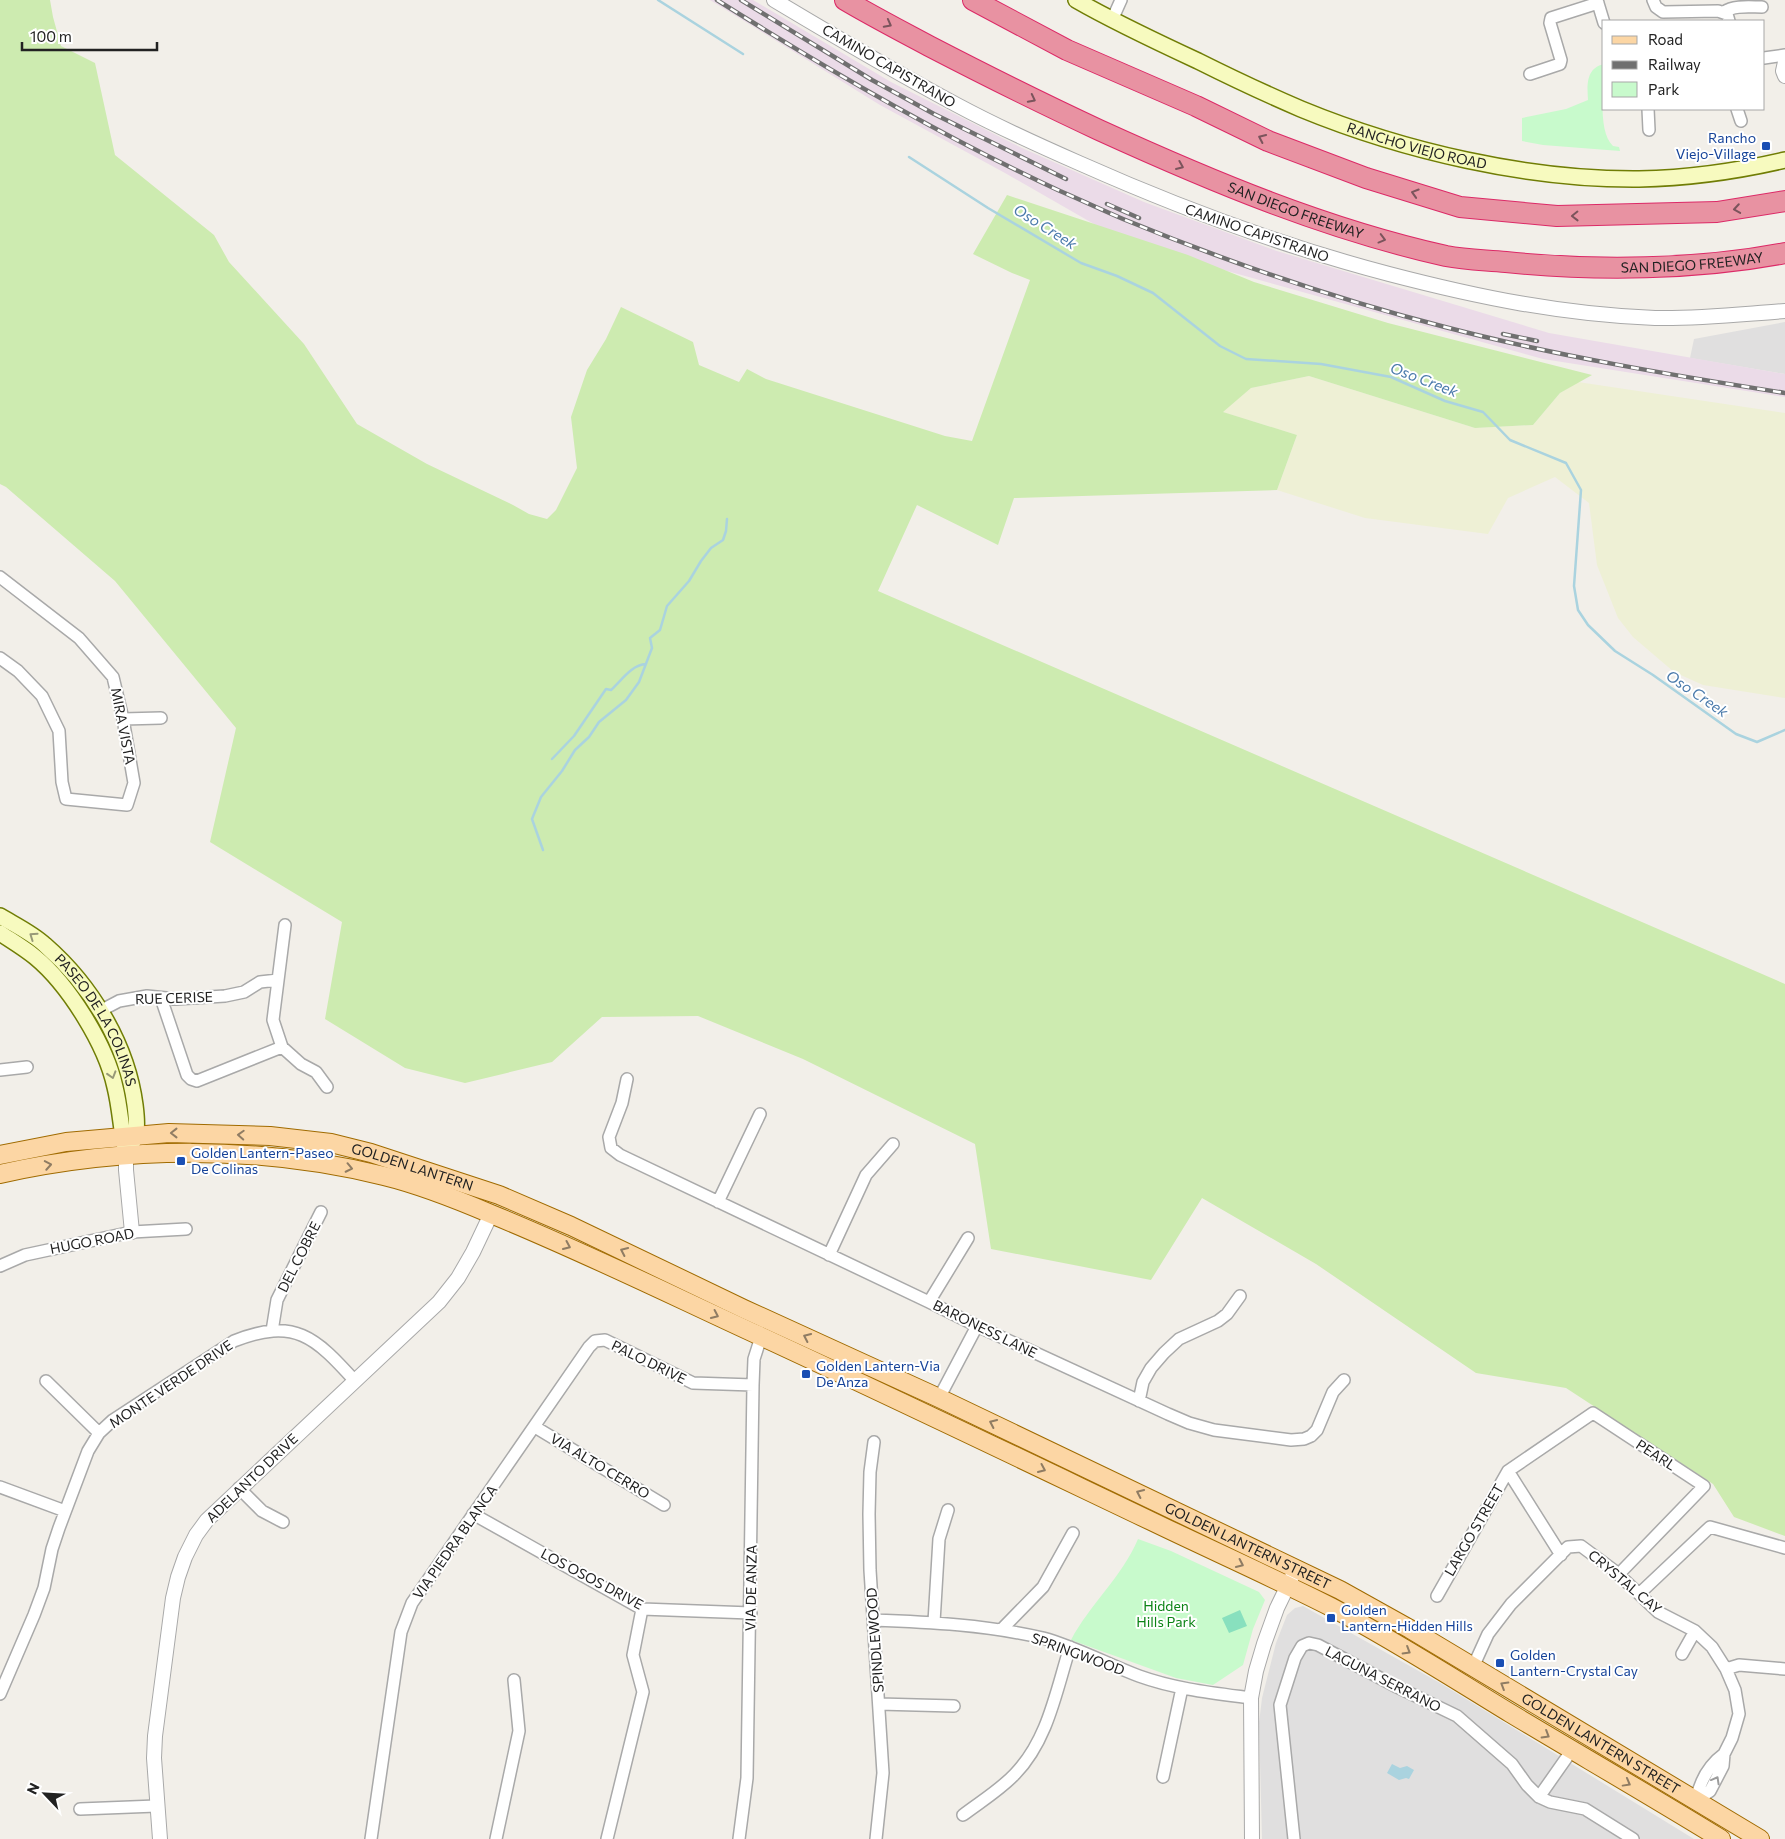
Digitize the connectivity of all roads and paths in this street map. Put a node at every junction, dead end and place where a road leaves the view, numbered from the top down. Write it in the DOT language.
graph roads {
  1 [pos="774,0"];
  2 [pos="845,0"];
  3 [pos="973,0"];
  4 [pos="1076,0"];
  5 [pos="1121,0"];
  6 [pos="1653,0"];
  7 [pos="1598,1"];
  8 [pos="1762,7"];
  9 [pos="1727,17"];
  10 [pos="1112,20"];
  11 [pos="1603,20"];
  12 [pos="1785,55"];
  13 [pos="1765,58"];
  14 [pos="1785,62"];
  15 [pos="1530,74"];
  16 [pos="1785,76"];
  17 [pos="1648,110"];
  18 [pos="1737,110"];
  19 [pos="1741,121"];
  20 [pos="1649,130"];
  21 [pos="1785,160"];
  22 [pos="1785,201"];
  23 [pos="1785,253"];
  24 [pos="1785,312"];
  25 [pos="0,578"];
  26 [pos="0,658"];
  27 [pos="161,718"];
  28 [pos="123,719"];
  29 [pos="0,916"];
  30 [pos="285,925"];
  31 [pos="0,934"];
  32 [pos="278,980"];
  33 [pos="161,998"];
  34 [pos="100,1011"];
  35 [pos="86,1019"];
  36 [pos="282,1047"];
  37 [pos="27,1067"];
  38 [pos="0,1070"];
  39 [pos="627,1079"];
  40 [pos="327,1087"];
  41 [pos="760,1114"];
  42 [pos="129,1136"];
  43 [pos="893,1144"];
  44 [pos="126,1154"];
  45 [pos="0,1155"];
  46 [pos="422,1169"];
  47 [pos="0,1174"];
  48 [pos="718,1202"];
  49 [pos="321,1212"];
  50 [pos="491,1214"];
  51 [pos="571,1226"];
  52 [pos="186,1229"];
  53 [pos="132,1232"];
  54 [pos="968,1238"];
  55 [pos="829,1255"];
  56 [pos="0,1266"];
  57 [pos="1240,1296"];
  58 [pos="929,1302"];
  59 [pos="744,1309"];
  60 [pos="768,1319"];
  61 [pos="977,1326"];
  62 [pos="785,1327"];
  63 [pos="272,1331"];
  64 [pos="761,1337"];
  65 [pos="605,1340"];
  66 [pos="46,1380"];
  67 [pos="1344,1380"];
  68 [pos="355,1381"];
  69 [pos="753,1385"];
  70 [pos="940,1398"];
  71 [pos="1139,1401"];
  72 [pos="912,1408"];
  73 [pos="535,1427"];
  74 [pos="958,1430"];
  75 [pos="99,1433"];
  76 [pos="874,1442"];
  77 [pos="1508,1472"];
  78 [pos="0,1487"];
  79 [pos="239,1488"];
  80 [pos="664,1505"];
  81 [pos="948,1510"];
  82 [pos="65,1511"];
  83 [pos="473,1514"];
  84 [pos="283,1522"];
  85 [pos="1073,1533"];
  86 [pos="1785,1548"];
  87 [pos="1561,1555"];
  88 [pos="1297,1568"];
  89 [pos="1619,1574"];
  90 [pos="1287,1586"];
  91 [pos="1639,1594"];
  92 [pos="1437,1596"];
  93 [pos="642,1609"];
  94 [pos="751,1614"];
  95 [pos="873,1620"];
  96 [pos="934,1622"];
  97 [pos="1002,1629"];
  98 [pos="1695,1631"];
  99 [pos="1070,1647"];
  100 [pos="1682,1654"];
  101 [pos="1473,1666"];
  102 [pos="1726,1669"];
  103 [pos="1785,1669"];
  104 [pos="514,1680"];
  105 [pos="1182,1688"];
  106 [pos="0,1694"];
  107 [pos="1251,1698"];
  108 [pos="879,1704"];
  109 [pos="954,1706"];
  110 [pos="1572,1750"];
  111 [pos="1163,1777"];
  112 [pos="1539,1797"];
  113 [pos="1656,1799"];
  114 [pos="1696,1800"];
  115 [pos="156,1806"];
  116 [pos="80,1809"];
  117 [pos="963,1815"];
  118 [pos="160,1839"];
  119 [pos="371,1839"];
  120 [pos="496,1839"];
  121 [pos="607,1839"];
  122 [pos="739,1839"];
  123 [pos="876,1839"];
  124 [pos="1252,1839"];
  125 [pos="1294,1839"];
  126 [pos="1633,1839"];
  127 [pos="1721,1839"];
  128 [pos="1760,1839"];
  1 -- 24 [label="street, CAMINO CAPISTRANO"];
  2 -- 23 [label="highway, SAN DIEGO FREEWAY, one-way"];
  22 -- 3 [label="highway, one-way"];
  4 -- 10 [label="main road, RANCHO VIEJO ROAD"];
  5 -- 10 [label="street"];
  6 -- 9 [label="street"];
  7 -- 11 [label="street"];
  7 -- 15 [label="street"];
  8 -- 9 [label="street"];
  10 -- 21 [label="main road, RANCHO VIEJO ROAD"];
  12 -- 13 [label="street"];
  14 -- 16 [label="street"];
  17 -- 20 [label="street"];
  18 -- 19 [label="street"];
  25 -- 28 [label="street, MIRA VISTA"];
  26 -- 28 [label="street, MIRA VISTA"];
  27 -- 28 [label="street"];
  34 -- 29 [label="main road, PASEO DE LA COLINAS, one-way"];
  30 -- 32 [label="street"];
  31 -- 35 [label="main road, PASEO DE LA COLINAS"];
  32 -- 33 [label="street, RUE CERISE"];
  32 -- 36 [label="street"];
  33 -- 34 [label="street, RUE CERISE"];
  33 -- 36 [label="street"];
  34 -- 35 [label="main road"];
  34 -- 42 [label="main road, PASEO DE LA COLINAS"];
  35 -- 42 [label="main road, PASEO DE LA COLINAS, one-way"];
  36 -- 40 [label="street"];
  37 -- 38 [label="street"];
  39 -- 48 [label="street, BARONESS LANE"];
  41 -- 48 [label="street"];
  42 -- 44 [label="main road, PASEO DE LA COLINAS"];
  42 -- 45 [label="main road, GOLDEN LANTERN"];
  46 -- 42 [label="main road, GOLDEN LANTERN, one-way"];
  43 -- 55 [label="street"];
  47 -- 44 [label="main road, GOLDEN LANTERN, one-way"];
  44 -- 50 [label="main road, GOLDEN LANTERN, one-way"];
  44 -- 53 [label="street, PASEO DE LA COLINAS"];
  46 -- 50 [label="main road"];
  46 -- 51 [label="main road, GOLDEN LANTERN"];
  48 -- 55 [label="street, BARONESS LANE"];
  49 -- 63 [label="street, DEL COBRE"];
  50 -- 51 [label="main road"];
  50 -- 64 [label="main road, GOLDEN LANTERN, one-way"];
  50 -- 68 [label="street, ADELANTO DRIVE"];
  59 -- 51 [label="main road, GOLDEN LANTERN, one-way"];
  52 -- 53 [label="street, HUGO ROAD"];
  53 -- 56 [label="street, HUGO ROAD"];
  54 -- 58 [label="street"];
  55 -- 58 [label="street, BARONESS LANE"];
  57 -- 71 [label="street"];
  58 -- 61 [label="street, BARONESS LANE"];
  59 -- 60 [label="main road, GOLDEN LANTERN"];
  59 -- 64 [label="main road"];
  60 -- 62 [label="main road, GOLDEN LANTERN STREET"];
  61 -- 70 [label="street"];
  61 -- 71 [label="street, BARONESS LANE"];
  62 -- 64 [label="main road"];
  70 -- 62 [label="main road, GOLDEN LANTERN STREET, one-way"];
  63 -- 68 [label="street, MONTE VERDE DRIVE"];
  63 -- 75 [label="street, MONTE VERDE DRIVE"];
  64 -- 69 [label="street, VIA DE ANZA"];
  64 -- 72 [label="main road, GOLDEN LANTERN STREET"];
  65 -- 69 [label="street, PALO DRIVE"];
  65 -- 73 [label="street, VIA PIEDRA BLANCA"];
  66 -- 75 [label="street"];
  67 -- 71 [label="street, BARONESS LANE"];
  68 -- 79 [label="street, ADELANTO DRIVE"];
  69 -- 94 [label="street, VIA DE ANZA"];
  70 -- 72 [label="main road"];
  70 -- 74 [label="main road"];
  88 -- 70 [label="main road, GOLDEN LANTERN STREET, one-way"];
  72 -- 74 [label="main road, GOLDEN LANTERN STREET"];
  73 -- 80 [label="street, VIA ALTO CERRO"];
  73 -- 83 [label="street, VIA PIEDRA BLANCA"];
  74 -- 90 [label="main road, GOLDEN LANTERN STREET, one-way"];
  75 -- 82 [label="street, MONTE VERDE DRIVE"];
  76 -- 95 [label="street, SPINDLEWOOD"];
  77 -- 87 [label="street, LARGO STREET"];
  77 -- 89 [label="street, PEARL"];
  77 -- 92 [label="street, LARGO STREET"];
  78 -- 82 [label="street"];
  79 -- 84 [label="street"];
  79 -- 115 [label="street, ADELANTO DRIVE"];
  81 -- 96 [label="street"];
  82 -- 106 [label="street, MONTE VERDE DRIVE"];
  83 -- 93 [label="street, LOS OSOS DRIVE"];
  83 -- 119 [label="street, VIA PIEDRA BLANCA"];
  85 -- 97 [label="street"];
  86 -- 91 [label="street"];
  87 -- 89 [label="street, CRYSTAL CAY"];
  87 -- 101 [label="street, CRYSTAL CAY"];
  88 -- 90 [label="street"];
  88 -- 101 [label="main road, GOLDEN LANTERN STREET"];
  89 -- 91 [label="street, CRYSTAL CAY"];
  90 -- 107 [label="street"];
  90 -- 110 [label="main road, GOLDEN LANTERN STREET, one-way"];
  91 -- 98 [label="street, CRYSTAL CAY"];
  93 -- 94 [label="street, LOS OSOS DRIVE"];
  93 -- 121 [label="street"];
  94 -- 122 [label="street, VIA DE ANZA"];
  95 -- 96 [label="street, SPRINGWOOD"];
  95 -- 108 [label="street, SPINDLEWOOD"];
  96 -- 97 [label="street, SPRINGWOOD"];
  97 -- 99 [label="street, SPRINGWOOD"];
  98 -- 100 [label="street"];
  98 -- 102 [label="street, CRYSTAL CAY"];
  99 -- 105 [label="street, SPRINGWOOD"];
  99 -- 117 [label="street"];
  114 -- 101 [label="main road, GOLDEN LANTERN STREET, one-way"];
  102 -- 103 [label="street"];
  102 -- 114 [label="street, CRYSTAL CAY"];
  104 -- 120 [label="street"];
  105 -- 107 [label="street, SPRINGWOOD"];
  105 -- 111 [label="street"];
  107 -- 124 [label="street"];
  108 -- 109 [label="street"];
  108 -- 123 [label="street, SPINDLEWOOD"];
  110 -- 112 [label="street"];
  110 -- 113 [label="main road, GOLDEN LANTERN STREET, one-way"];
  112 -- 125 [label="street, LAGUNA SERRANO"];
  112 -- 126 [label="street"];
  113 -- 114 [label="main road"];
  113 -- 127 [label="main road, GOLDEN LANTERN STREET"];
  114 -- 127 [label="main road"];
  114 -- 128 [label="main road, GOLDEN LANTERN STREET"];
  115 -- 116 [label="street"];
  115 -- 118 [label="street, ADELANTO DRIVE"];
}
